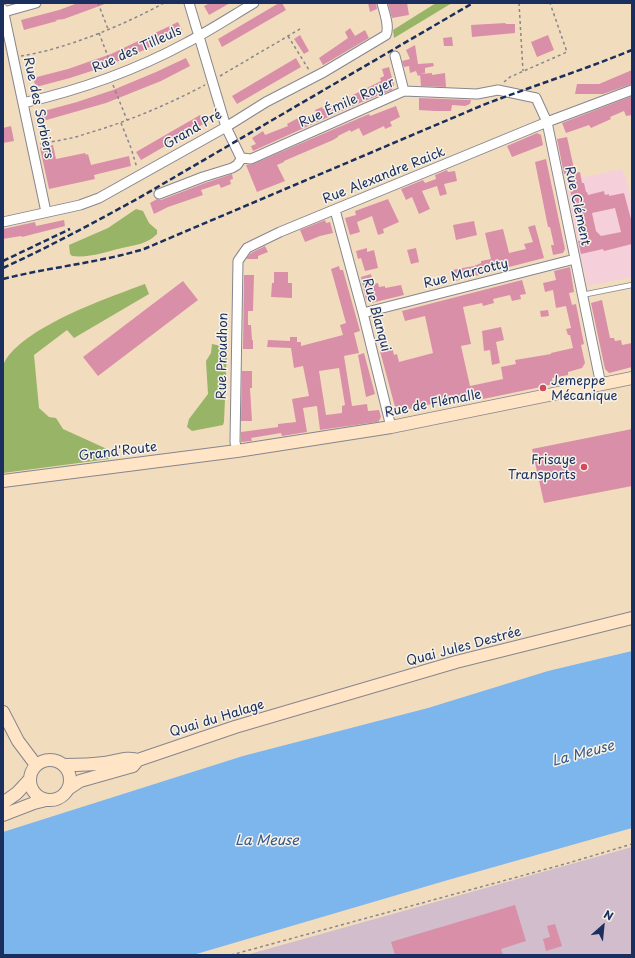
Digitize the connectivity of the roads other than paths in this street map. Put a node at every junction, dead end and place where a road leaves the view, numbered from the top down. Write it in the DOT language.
graph roads {
  1 [pos="36,3"];
  2 [pos="188,3"];
  3 [pos="254,3"];
  4 [pos="382,3"];
  5 [pos="3,11"];
  6 [pos="198,36"];
  7 [pos="395,56"];
  8 [pos="632,90"];
  9 [pos="404,91"];
  10 [pos="23,103"];
  11 [pos="547,122"];
  12 [pos="226,127"];
  13 [pos="242,158"];
  14 [pos="159,194"];
  15 [pos="335,210"];
  16 [pos="46,212"];
  17 [pos="3,222"];
  18 [pos="575,259"];
  19 [pos="238,261"];
  20 [pos="632,285"];
  21 [pos="582,295"];
  22 [pos="363,314"];
  23 [pos="632,378"];
  24 [pos="601,385"];
  25 [pos="391,427"];
  26 [pos="237,451"];
  27 [pos="3,481"];
  28 [pos="632,618"];
  29 [pos="304,707"];
  30 [pos="5,718"];
  31 [pos="138,760"];
  32 [pos="63,765"];
  33 [pos="36,766"];
  34 [pos="29,780"];
  35 [pos="68,790"];
  36 [pos="46,800"];
  37 [pos="3,803"];
  38 [pos="3,815"];
  1 -- 5 [label="street"];
  2 -- 6 [label="street"];
  3 -- 6 [label="street, Rue des Tilleuls"];
  4 -- 12 [label="street, Grand Pré"];
  5 -- 10 [label="street, Rue des Sorbiers"];
  6 -- 10 [label="street, Rue des Tilleuls"];
  6 -- 12 [label="street"];
  7 -- 9 [label="street"];
  8 -- 11 [label="street"];
  9 -- 11 [label="street, Rue Émile Royer"];
  9 -- 13 [label="street, Rue Émile Royer"];
  10 -- 16 [label="street, Rue des Sorbiers"];
  11 -- 15 [label="street, Rue Alexandre Raick"];
  11 -- 18 [label="street, Rue Clément"];
  12 -- 13 [label="street"];
  12 -- 16 [label="street, Grand Pré"];
  13 -- 14 [label="street, Rue Émile Royer"];
  15 -- 19 [label="street, Rue Alexandre Raick"];
  15 -- 22 [label="street, Rue Blanqui"];
  16 -- 17 [label="street, Grand Pré"];
  18 -- 21 [label="street, Rue Clément"];
  18 -- 22 [label="street, Rue Marcotty"];
  19 -- 26 [label="street, Rue Proudhon"];
  20 -- 21 [label="lane"];
  21 -- 24 [label="street, Rue Clément"];
  22 -- 25 [label="street, Rue Blanqui"];
  23 -- 24 [label="main road, Rue de Flémalle"];
  24 -- 25 [label="main road, Rue de Flémalle"];
  25 -- 26 [label="main road, Rue de Flémalle"];
  26 -- 27 [label="main road, Grand'Route"];
  28 -- 29 [label="main road, Quai Jules Destrée"];
  29 -- 31 [label="main road, Quai du Halage"];
  30 -- 33 [label="main road"];
  31 -- 32 [label="main road, Quai du Halage"];
  31 -- 35 [label="main road, Quai du Halage"];
  32 -- 33 [label="main road, Quai du Halage"];
  32 -- 35 [label="main road"];
  33 -- 34 [label="main road"];
  34 -- 36 [label="main road"];
  34 -- 37 [label="main road"];
  35 -- 36 [label="main road, Quai du Halage"];
  36 -- 38 [label="main road, Quai du Halage"];
}
